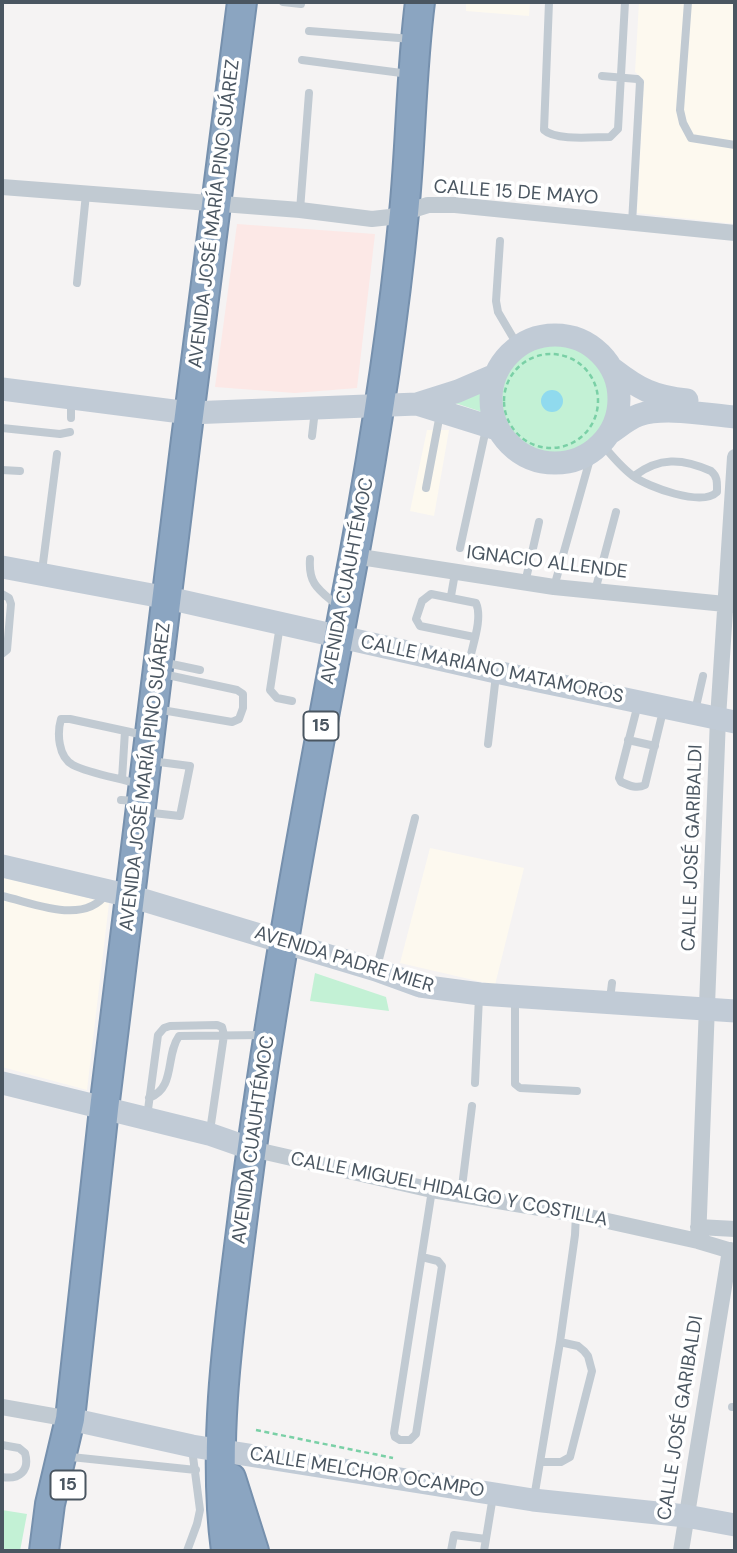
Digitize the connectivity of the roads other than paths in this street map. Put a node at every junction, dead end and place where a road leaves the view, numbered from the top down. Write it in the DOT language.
graph roads {
  1 [pos="242,2"];
  2 [pos="283,2"];
  3 [pos="420,2"];
  4 [pos="549,2"];
  5 [pos="625,2"];
  6 [pos="688,2"];
  7 [pos="301,4"];
  8 [pos="309,31"];
  9 [pos="415,39"];
  10 [pos="302,60"];
  11 [pos="412,74"];
  12 [pos="602,76"];
  13 [pos="622,78"];
  14 [pos="309,93"];
  15 [pos="735,145"];
  16 [pos="2,187"];
  17 [pos="86,194"];
  18 [pos="218,204"];
  19 [pos="300,210"];
  20 [pos="404,212"];
  21 [pos="632,223"];
  22 [pos="735,233"];
  23 [pos="499,241"];
  24 [pos="76,283"];
  25 [pos="518,346"];
  26 [pos="613,369"];
  27 [pos="495,375"];
  28 [pos="2,390"];
  29 [pos="417,404"];
  30 [pos="735,404"];
  31 [pos="381,405"];
  32 [pos="315,407"];
  33 [pos="441,411"];
  34 [pos="189,413"];
  35 [pos="735,417"];
  36 [pos="2,428"];
  37 [pos="492,428"];
  38 [pos="70,432"];
  39 [pos="312,436"];
  40 [pos="601,443"];
  41 [pos="57,454"];
  42 [pos="735,457"];
  43 [pos="2,470"];
  44 [pos="20,471"];
  45 [pos="634,476"];
  46 [pos="426,488"];
  47 [pos="616,512"];
  48 [pos="538,522"];
  49 [pos="460,548"];
  50 [pos="354,556"];
  51 [pos="310,559"];
  52 [pos="2,567"];
  53 [pos="455,573"];
  54 [pos="42,574"];
  55 [pos="524,583"];
  56 [pos="554,587"];
  57 [pos="594,591"];
  58 [pos="2,594"];
  59 [pos="451,596"];
  60 [pos="168,597"];
  61 [pos="731,605"];
  62 [pos="280,623"];
  63 [pos="340,624"];
  64 [pos="474,637"];
  65 [pos="2,654"];
  66 [pos="468,666"];
  67 [pos="158,667"];
  68 [pos="200,670"];
  69 [pos="496,672"];
  70 [pos="704,676"];
  71 [pos="292,701"];
  72 [pos="638,702"];
  73 [pos="153,708"];
  74 [pos="663,708"];
  75 [pos="694,713"];
  76 [pos="727,720"];
  77 [pos="628,740"];
  78 [pos="488,744"];
  79 [pos="655,746"];
  80 [pos="136,776"];
  81 [pos="415,818"];
  82 [pos="2,866"];
  83 [pos="120,893"];
  84 [pos="2,896"];
  85 [pos="285,942"];
  86 [pos="376,970"];
  87 [pos="480,994"];
  88 [pos="516,996"];
  89 [pos="708,1008"];
  90 [pos="735,1011"];
  91 [pos="224,1035"];
  92 [pos="269,1035"];
  93 [pos="2,1083"];
  94 [pos="475,1083"];
  95 [pos="577,1091"];
  96 [pos="472,1106"];
  97 [pos="148,1108"];
  98 [pos="104,1109"];
  99 [pos="209,1134"];
  100 [pos="252,1149"];
  101 [pos="432,1190"];
  102 [pos="461,1195"];
  103 [pos="576,1214"];
  104 [pos="735,1230"];
  105 [pos="698,1234"];
  106 [pos="733,1250"];
  107 [pos="422,1257"];
  108 [pos="560,1342"];
  109 [pos="2,1407"];
  110 [pos="70,1419"];
  111 [pos="2,1445"];
  112 [pos="192,1446"];
  113 [pos="222,1450"];
  114 [pos="71,1457"];
  115 [pos="541,1462"];
  116 [pos="196,1470"];
  117 [pos="2,1477"];
  118 [pos="231,1478"];
  119 [pos="493,1493"];
  120 [pos="533,1500"];
  121 [pos="50,1504"];
  122 [pos="686,1516"];
  123 [pos="735,1525"];
  124 [pos="486,1539"];
  125 [pos="35,1551"];
  126 [pos="44,1551"];
  127 [pos="61,1551"];
  128 [pos="187,1551"];
  129 [pos="226,1551"];
  130 [pos="241,1551"];
  131 [pos="254,1551"];
  132 [pos="451,1551"];
  133 [pos="484,1551"];
  134 [pos="681,1551"];
  1 -- 18 [label="highway, AVENIDA JOSÉ MARÍA PINO SUÁREZ / 15"];
  2 -- 7 [label="lane"];
  3 -- 9 [label="highway, AVENIDA CUAUHTÉMOC / 15"];
  4 -- 13 [label="lane"];
  5 -- 13 [label="lane"];
  6 -- 15 [label="lane"];
  8 -- 9 [label="lane"];
  9 -- 11 [label="highway, AVENIDA CUAUHTÉMOC / 15"];
  10 -- 11 [label="lane"];
  11 -- 20 [label="highway, AVENIDA CUAUHTÉMOC / 15"];
  12 -- 13 [label="lane"];
  13 -- 21 [label="lane"];
  14 -- 19 [label="lane"];
  16 -- 17 [label="street, CALLE 15 DE MAYO"];
  17 -- 18 [label="street, CALLE 15 DE MAYO"];
  17 -- 24 [label="lane"];
  18 -- 19 [label="street, CALLE 15 DE MAYO"];
  18 -- 34 [label="highway, AVENIDA JOSÉ MARÍA PINO SUÁREZ / 15"];
  19 -- 20 [label="street, CALLE 15 DE MAYO"];
  20 -- 21 [label="street, CALLE 15 DE MAYO"];
  20 -- 31 [label="highway, AVENIDA CUAUHTÉMOC / 15"];
  21 -- 22 [label="street, CALLE 15 DE MAYO"];
  23 -- 25 [label="lane"];
  25 -- 26 [label="street"];
  25 -- 27 [label="street"];
  26 -- 30 [label="street"];
  26 -- 40 [label="street"];
  27 -- 29 [label="street"];
  27 -- 37 [label="street"];
  28 -- 34 [label="street"];
  29 -- 31 [label="street"];
  29 -- 33 [label="street"];
  31 -- 32 [label="street"];
  31 -- 50 [label="highway, AVENIDA CUAUHTÉMOC / 15"];
  32 -- 34 [label="street"];
  32 -- 39 [label="lane"];
  33 -- 37 [label="street"];
  33 -- 46 [label="lane"];
  34 -- 60 [label="highway, AVENIDA JOSÉ MARÍA PINO SUÁREZ / 15"];
  35 -- 40 [label="street"];
  36 -- 38 [label="lane"];
  37 -- 40 [label="street"];
  37 -- 49 [label="lane"];
  40 -- 45 [label="lane"];
  40 -- 56 [label="lane"];
  41 -- 54 [label="lane"];
  42 -- 61 [label="street, CALLE JOSÉ GARIBALDI"];
  43 -- 44 [label="lane"];
  45 -- 45 [label="lane"];
  47 -- 57 [label="lane"];
  48 -- 55 [label="lane"];
  50 -- 53 [label="street, IGNACIO ALLENDE"];
  50 -- 63 [label="highway, AVENIDA CUAUHTÉMOC / 15"];
  51 -- 63 [label="lane"];
  52 -- 54 [label="street, CALLE MARIANO MATAMOROS"];
  53 -- 55 [label="street, IGNACIO ALLENDE"];
  53 -- 59 [label="lane"];
  54 -- 60 [label="street, CALLE MARIANO MATAMOROS"];
  55 -- 56 [label="street, IGNACIO ALLENDE"];
  56 -- 57 [label="street, IGNACIO ALLENDE"];
  57 -- 61 [label="street, IGNACIO ALLENDE"];
  58 -- 65 [label="lane"];
  59 -- 64 [label="lane"];
  59 -- 64 [label="lane"];
  60 -- 62 [label="street, CALLE MARIANO MATAMOROS"];
  60 -- 67 [label="highway, AVENIDA JOSÉ MARÍA PINO SUÁREZ / 15"];
  61 -- 76 [label="street, CALLE JOSÉ GARIBALDI"];
  62 -- 63 [label="street, CALLE MARIANO MATAMOROS"];
  62 -- 71 [label="lane"];
  63 -- 66 [label="street, CALLE MARIANO MATAMOROS"];
  63 -- 85 [label="highway, AVENIDA CUAUHTÉMOC / 15"];
  64 -- 66 [label="lane"];
  66 -- 69 [label="street, CALLE MARIANO MATAMOROS"];
  67 -- 68 [label="lane"];
  67 -- 73 [label="highway, AVENIDA JOSÉ MARÍA PINO SUÁREZ / 15"];
  67 -- 73 [label="lane"];
  69 -- 72 [label="street, CALLE MARIANO MATAMOROS"];
  69 -- 78 [label="lane"];
  70 -- 75 [label="lane"];
  72 -- 74 [label="street, CALLE MARIANO MATAMOROS"];
  72 -- 77 [label="lane"];
  73 -- 80 [label="highway, AVENIDA JOSÉ MARÍA PINO SUÁREZ / 15"];
  74 -- 75 [label="street, CALLE MARIANO MATAMOROS"];
  74 -- 79 [label="lane"];
  75 -- 76 [label="street, CALLE MARIANO MATAMOROS"];
  76 -- 89 [label="street, CALLE JOSÉ GARIBALDI"];
  77 -- 79 [label="lane"];
  77 -- 79 [label="lane"];
  80 -- 80 [label="lane"];
  80 -- 80 [label="lane"];
  80 -- 83 [label="highway, AVENIDA JOSÉ MARÍA PINO SUÁREZ / 15"];
  81 -- 86 [label="lane"];
  82 -- 83 [label="street, AVENIDA PADRE MIER"];
  83 -- 84 [label="lane"];
  83 -- 85 [label="street, AVENIDA PADRE MIER"];
  83 -- 98 [label="highway, AVENIDA JOSÉ MARÍA PINO SUÁREZ / 15"];
  85 -- 86 [label="street, AVENIDA PADRE MIER"];
  85 -- 92 [label="highway, AVENIDA CUAUHTÉMOC / 15"];
  86 -- 87 [label="street, AVENIDA PADRE MIER"];
  87 -- 88 [label="street, AVENIDA PADRE MIER"];
  87 -- 94 [label="lane"];
  88 -- 89 [label="street, AVENIDA PADRE MIER"];
  88 -- 95 [label="lane"];
  89 -- 90 [label="street, AVENIDA PADRE MIER"];
  89 -- 105 [label="street, CALLE JOSÉ GARIBALDI"];
  91 -- 92 [label="lane"];
  91 -- 97 [label="lane"];
  91 -- 97 [label="lane"];
  91 -- 99 [label="lane"];
  92 -- 100 [label="highway, AVENIDA CUAUHTÉMOC / 15"];
  93 -- 98 [label="street, CALLE MIGUEL HIDALGO Y COSTILLA"];
  96 -- 102 [label="lane"];
  97 -- 98 [label="street, CALLE MIGUEL HIDALGO Y COSTILLA"];
  97 -- 99 [label="street, CALLE MIGUEL HIDALGO Y COSTILLA"];
  98 -- 110 [label="highway, AVENIDA JOSÉ MARÍA PINO SUÁREZ / 15"];
  99 -- 100 [label="street, CALLE MIGUEL HIDALGO Y COSTILLA"];
  100 -- 101 [label="street, CALLE MIGUEL HIDALGO Y COSTILLA"];
  100 -- 113 [label="highway, AVENIDA CUAUHTÉMOC / 15"];
  101 -- 102 [label="street, CALLE MIGUEL HIDALGO Y COSTILLA"];
  101 -- 107 [label="lane"];
  102 -- 103 [label="street, CALLE MIGUEL HIDALGO Y COSTILLA"];
  103 -- 105 [label="street, CALLE MIGUEL HIDALGO Y COSTILLA"];
  103 -- 108 [label="lane"];
  104 -- 105 [label="street"];
  105 -- 106 [label="street, CALLE MIGUEL HIDALGO Y COSTILLA"];
  106 -- 122 [label="street, CALLE JOSÉ GARIBALDI"];
  107 -- 107 [label="lane"];
  108 -- 115 [label="lane"];
  108 -- 115 [label="lane"];
  109 -- 110 [label="street, CALLE MELCHOR OCAMPO"];
  110 -- 112 [label="street, CALLE MELCHOR OCAMPO"];
  110 -- 114 [label="highway, 15"];
  110 -- 121 [label="highway, AVENIDA JOSÉ MARÍA PINO SUÁREZ / 15"];
  111 -- 117 [label="lane"];
  112 -- 113 [label="street, CALLE MELCHOR OCAMPO"];
  112 -- 116 [label="lane"];
  113 -- 118 [label="highway, AVENIDA CUAUHTÉMOC / 15"];
  113 -- 119 [label="street, CALLE MELCHOR OCAMPO"];
  113 -- 129 [label="highway, AVENIDA CUAUHTÉMOC / 15"];
  114 -- 116 [label="lane"];
  114 -- 127 [label="highway, 15"];
  115 -- 120 [label="lane"];
  116 -- 128 [label="lane"];
  118 -- 130 [label="highway, AVENIDA CUAUHTÉMOC / 15"];
  118 -- 131 [label="highway"];
  119 -- 120 [label="street, CALLE MELCHOR OCAMPO"];
  119 -- 124 [label="lane"];
  120 -- 122 [label="street, CALLE MELCHOR OCAMPO"];
  121 -- 125 [label="highway"];
  121 -- 126 [label="highway, AVENIDA JOSÉ MARÍA PINO SUÁREZ / 15"];
  122 -- 123 [label="street, CALLE MELCHOR OCAMPO"];
  122 -- 134 [label="street, CALLE JOSÉ GARIBALDI"];
  124 -- 132 [label="lane"];
  124 -- 133 [label="lane"];
}
